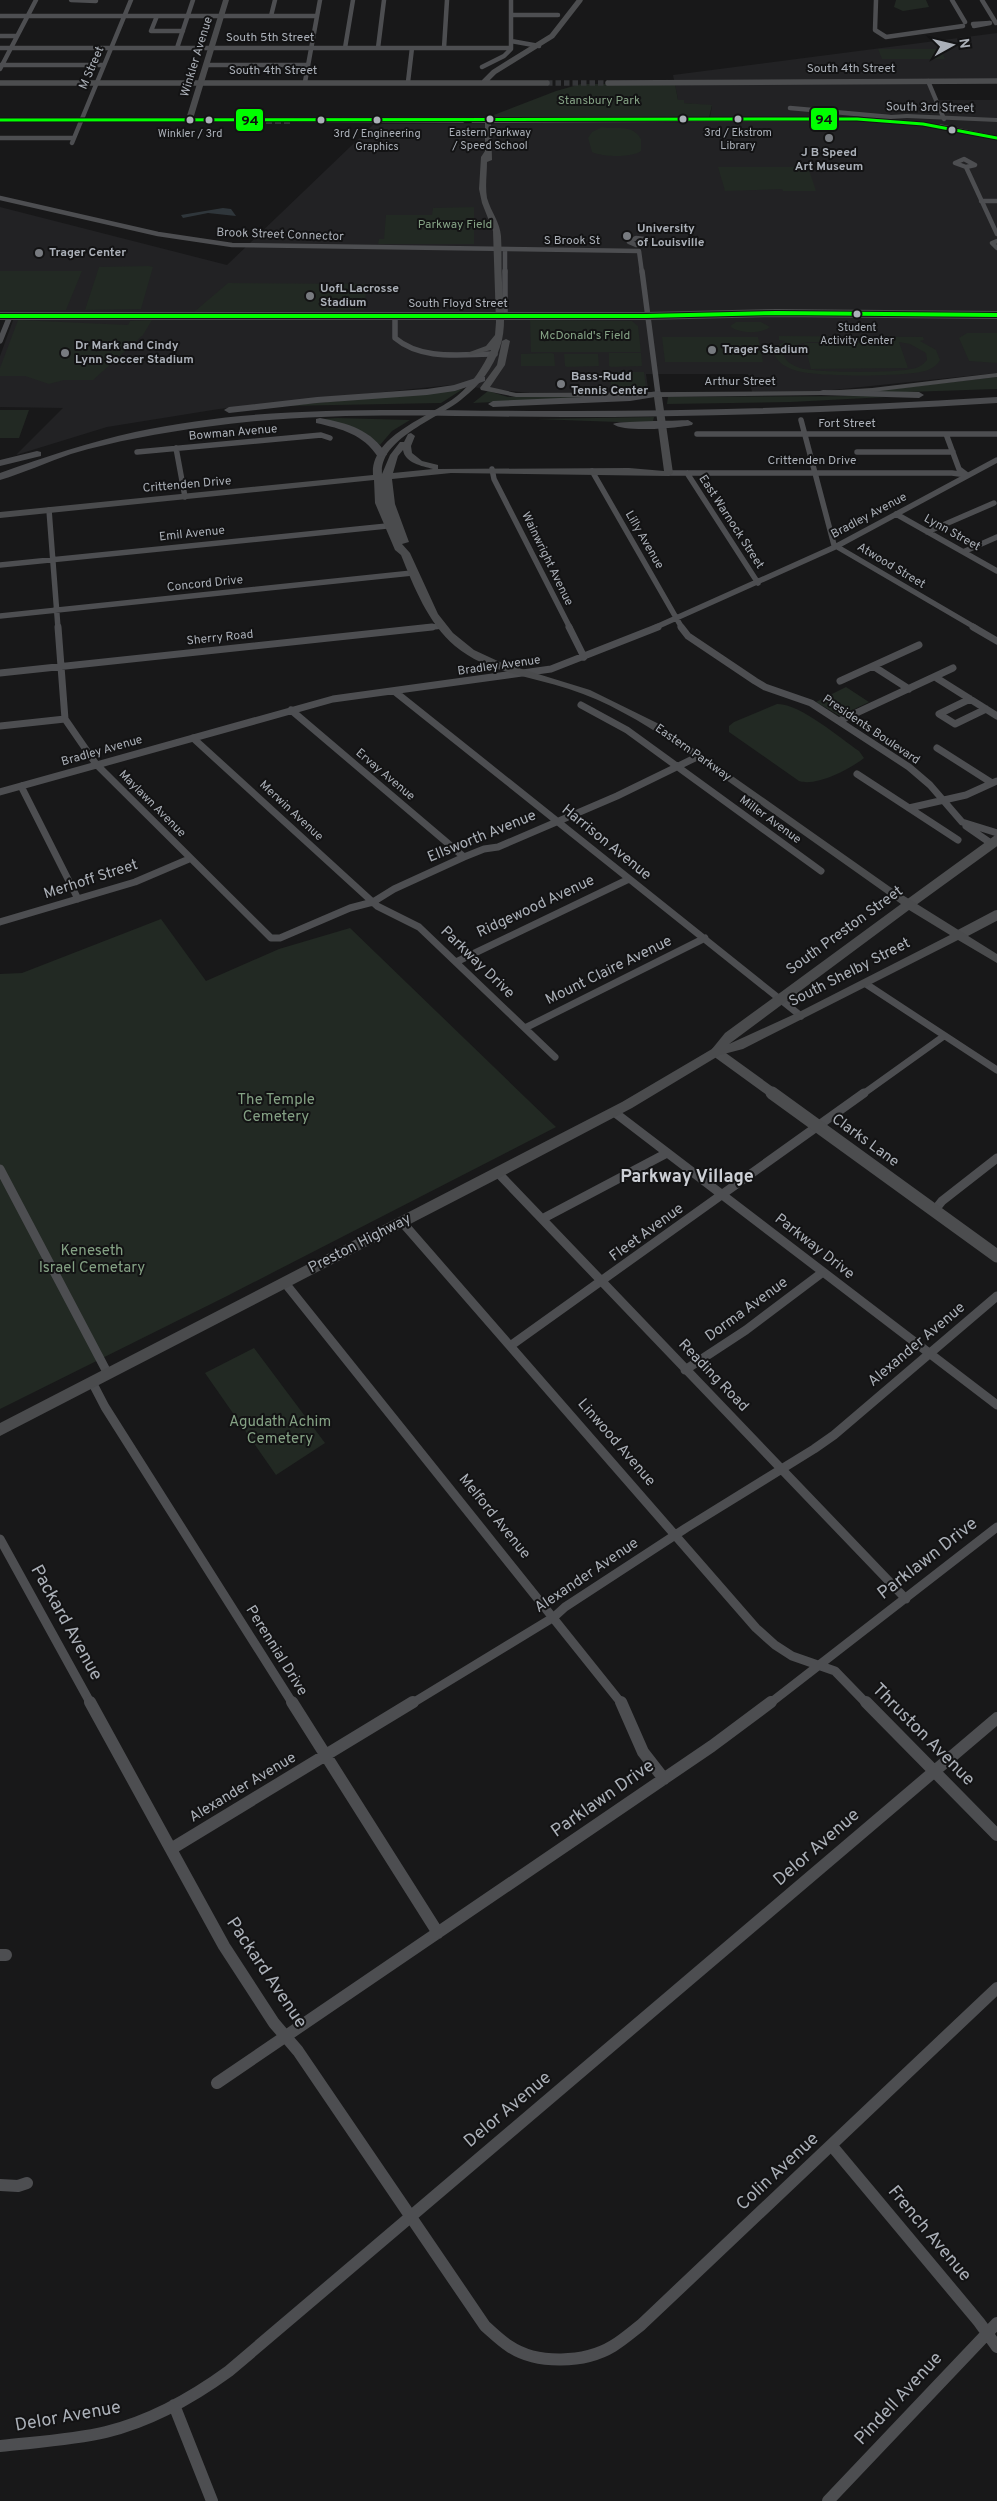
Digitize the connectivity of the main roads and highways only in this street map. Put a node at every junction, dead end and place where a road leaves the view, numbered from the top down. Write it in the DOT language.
graph roads {
  1 [pos="226,0"];
  2 [pos="580,0"];
  3 [pos="484,82"];
  4 [pos="608,82"];
  5 [pos="997,82"];
  6 [pos="0,83"];
  7 [pos="201,83"];
  8 [pos="547,83"];
  9 [pos="910,116"];
  10 [pos="857,119"];
  11 [pos="0,120"];
  12 [pos="189,120"];
  13 [pos="997,120"];
  14 [pos="266,121"];
  15 [pos="290,121"];
  16 [pos="463,121"];
  17 [pos="472,121"];
  18 [pos="488,121"];
  19 [pos="901,122"];
  20 [pos="997,138"];
  21 [pos="0,316"];
  22 [pos="997,317"];
  23 [pos="501,327"];
  24 [pos="471,354"];
  25 [pos="997,375"];
  26 [pos="485,383"];
  27 [pos="823,393"];
  28 [pos="997,393"];
  29 [pos="658,394"];
  30 [pos="938,396"];
  31 [pos="997,400"];
  32 [pos="484,406"];
  33 [pos="422,411"];
  34 [pos="642,411"];
  35 [pos="678,411"];
  36 [pos="465,413"];
  37 [pos="221,415"];
  38 [pos="800,416"];
  39 [pos="255,418"];
  40 [pos="662,425"];
  41 [pos="411,436"];
  42 [pos="81,444"];
  43 [pos="666,450"];
  44 [pos="37,454"];
  45 [pos="382,455"];
  46 [pos="0,463"];
  47 [pos="0,469"];
  48 [pos="451,470"];
  49 [pos="492,471"];
  50 [pos="629,471"];
  51 [pos="593,472"];
  52 [pos="657,473"];
  53 [pos="416,476"];
  54 [pos="0,477"];
  55 [pos="376,477"];
  56 [pos="387,477"];
  57 [pos="323,483"];
  58 [pos="384,498"];
  59 [pos="0,515"];
  60 [pos="405,553"];
  61 [pos="994,842"];
  62 [pos="908,904"];
  63 [pos="997,915"];
  64 [pos="959,935"];
  65 [pos="997,959"];
  66 [pos="716,1052"];
  67 [pos="614,1112"];
  68 [pos="498,1173"];
  69 [pos="997,1256"];
  70 [pos="0,1430"];
  1 -- 7 [label="main road, Winkler Avenue"];
  2 -- 3 [label="main road"];
  3 -- 7 [label="main road, South 4th Street"];
  3 -- 8 [label="main road, South 4th Street"];
  4 -- 5 [label="main road, South 4th Street"];
  6 -- 7 [label="main road, South 4th Street"];
  7 -- 12 [label="main road, Winkler Avenue"];
  9 -- 10 [label="main road, South 3rd Street"];
  9 -- 13 [label="main road, South 3rd Street"];
  9 -- 19 [label="main road"];
  10 -- 18 [label="main road, South 3rd Street"];
  10 -- 19 [label="main road"];
  11 -- 12 [label="main road"];
  12 -- 14 [label="main road"];
  15 -- 16 [label="main road"];
  17 -- 18 [label="main road, South 3rd Street"];
  18 -- 23 [label="main road, Eastern Parkway"];
  19 -- 20 [label="main road"];
  21 -- 22 [label="main road, South Floyd Street"];
  23 -- 24 [label="main road"];
  23 -- 26 [label="main road, Eastern Parkway"];
  23 -- 26 [label="main road, Eastern Parkway"];
  25 -- 27 [label="main road, Arthur Street"];
  26 -- 29 [label="main road, Arthur Street"];
  26 -- 37 [label="highway"];
  26 -- 41 [label="main road, Eastern Parkway"];
  26 -- 45 [label="main road, Eastern Parkway"];
  27 -- 29 [label="main road, Arthur Street"];
  27 -- 30 [label="highway"];
  28 -- 30 [label="highway"];
  29 -- 32 [label="highway"];
  29 -- 40 [label="main road"];
  30 -- 35 [label="highway"];
  31 -- 38 [label="highway"];
  32 -- 34 [label="highway"];
  32 -- 36 [label="highway"];
  33 -- 36 [label="highway"];
  33 -- 37 [label="highway"];
  33 -- 39 [label="highway"];
  34 -- 35 [label="highway"];
  34 -- 36 [label="highway"];
  35 -- 38 [label="highway"];
  36 -- 40 [label="highway"];
  37 -- 42 [label="highway"];
  38 -- 40 [label="highway"];
  39 -- 42 [label="highway"];
  39 -- 45 [label="highway"];
  40 -- 43 [label="main road"];
  41 -- 48 [label="main road"];
  41 -- 56 [label="main road, Eastern Parkway"];
  42 -- 44 [label="highway"];
  42 -- 54 [label="highway"];
  43 -- 50 [label="main road"];
  43 -- 52 [label="main road, Crittenden Drive"];
  44 -- 46 [label="highway"];
  44 -- 47 [label="highway"];
  45 -- 55 [label="main road, Eastern Parkway"];
  48 -- 49 [label="main road, Crittenden Drive"];
  48 -- 56 [label="main road, Crittenden Drive"];
  49 -- 51 [label="main road, Crittenden Drive"];
  49 -- 53 [label="main road, Crittenden Drive"];
  50 -- 51 [label="main road, Crittenden Drive"];
  50 -- 52 [label="main road, Crittenden Drive"];
  51 -- 52 [label="main road, Crittenden Drive"];
  53 -- 56 [label="main road, Crittenden Drive"];
  53 -- 58 [label="main road"];
  55 -- 56 [label="main road, Crittenden Drive"];
  55 -- 57 [label="main road, Crittenden Drive"];
  55 -- 58 [label="main road, Eastern Parkway"];
  56 -- 58 [label="main road, Eastern Parkway"];
  57 -- 58 [label="main road"];
  57 -- 59 [label="main road, Crittenden Drive"];
  58 -- 60 [label="main road, Eastern Parkway"];
  58 -- 60 [label="main road, Eastern Parkway"];
  60 -- 62 [label="main road, Eastern Parkway"];
  61 -- 62 [label="main road, South Preston Street"];
  62 -- 64 [label="main road, Eastern Parkway"];
  62 -- 66 [label="main road, South Preston Street"];
  63 -- 64 [label="main road, South Shelby Street"];
  64 -- 65 [label="main road, Eastern Parkway"];
  64 -- 66 [label="main road, South Shelby Street"];
  66 -- 67 [label="main road, Preston Highway"];
  66 -- 69 [label="main road, Clarks Lane"];
  67 -- 68 [label="main road, Preston Highway"];
  68 -- 70 [label="main road, Preston Highway"];
}
